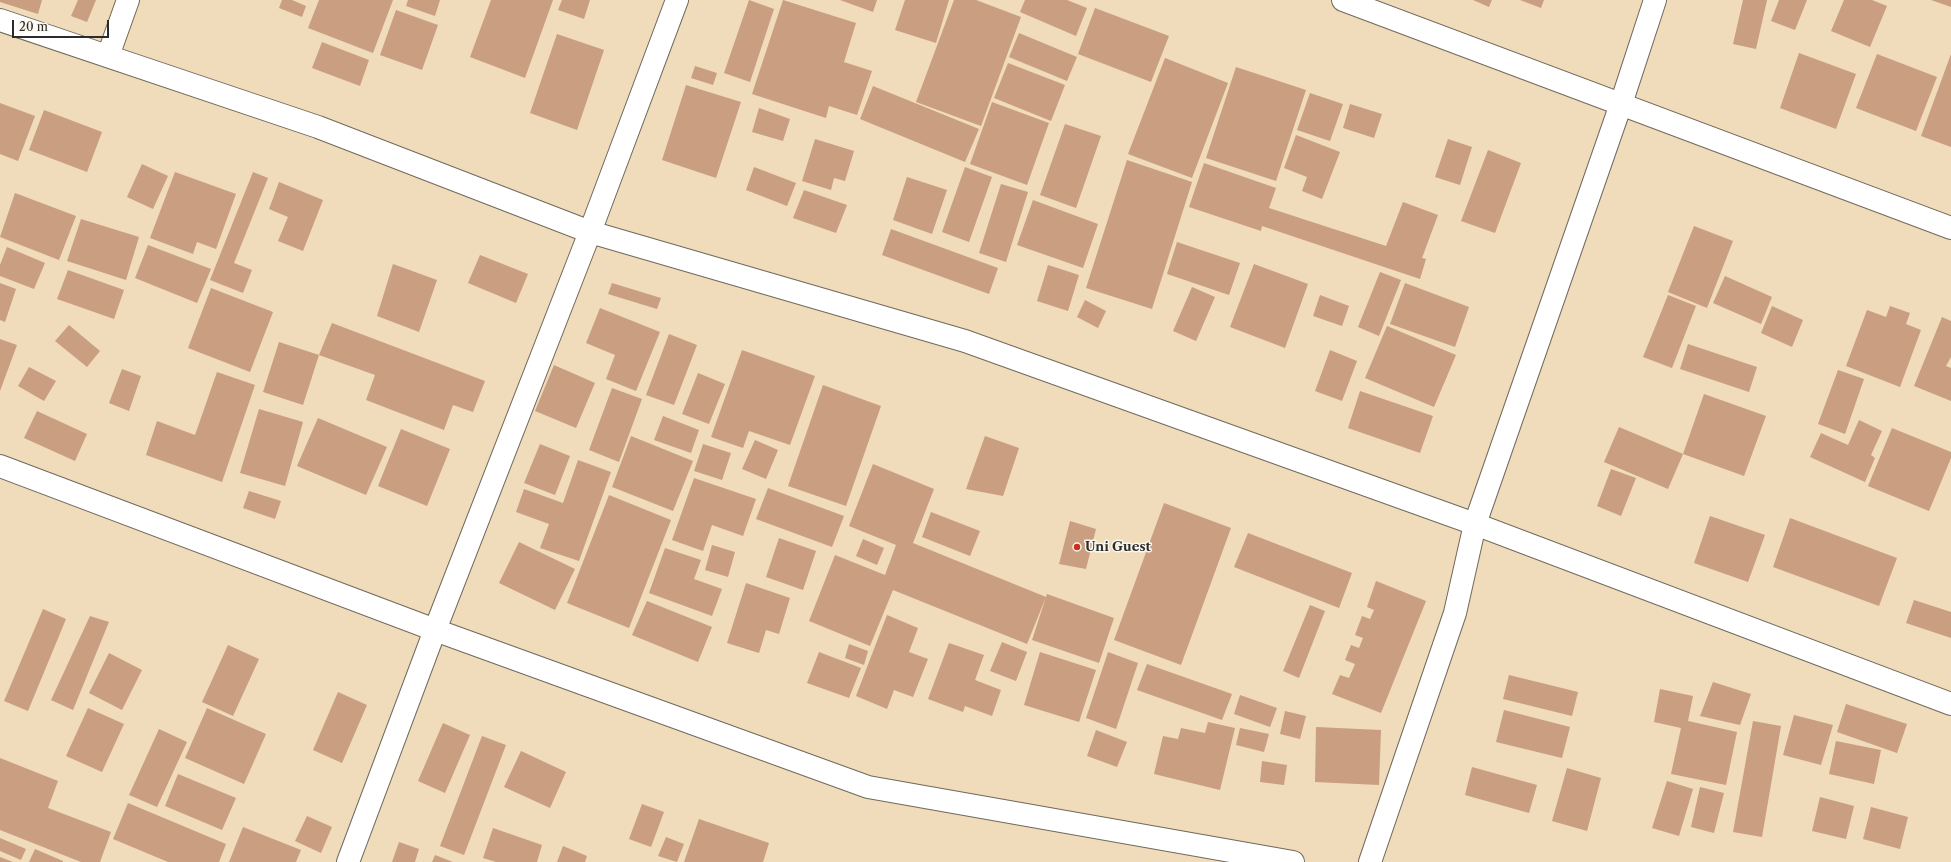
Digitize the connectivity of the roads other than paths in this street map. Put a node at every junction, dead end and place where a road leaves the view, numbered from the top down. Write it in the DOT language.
graph roads {
  1 [pos="128,0"];
  2 [pos="677,0"];
  3 [pos="1343,0"];
  4 [pos="1655,0"];
  5 [pos="0,20"];
  6 [pos="108,56"];
  7 [pos="1621,104"];
  8 [pos="1951,228"];
  9 [pos="590,232"];
  10 [pos="0,466"];
  11 [pos="1475,524"];
  12 [pos="434,630"];
  13 [pos="1951,704"];
  14 [pos="348,862"];
  15 [pos="1292,862"];
  16 [pos="1370,862"];
  1 -- 6 [label="street"];
  2 -- 9 [label="street"];
  3 -- 7 [label="street"];
  4 -- 7 [label="street"];
  5 -- 6 [label="street"];
  6 -- 9 [label="street"];
  7 -- 8 [label="street"];
  7 -- 11 [label="street"];
  9 -- 11 [label="street"];
  9 -- 12 [label="street"];
  10 -- 12 [label="street"];
  11 -- 13 [label="street"];
  11 -- 16 [label="street"];
  12 -- 14 [label="street"];
  12 -- 15 [label="street"];
}
